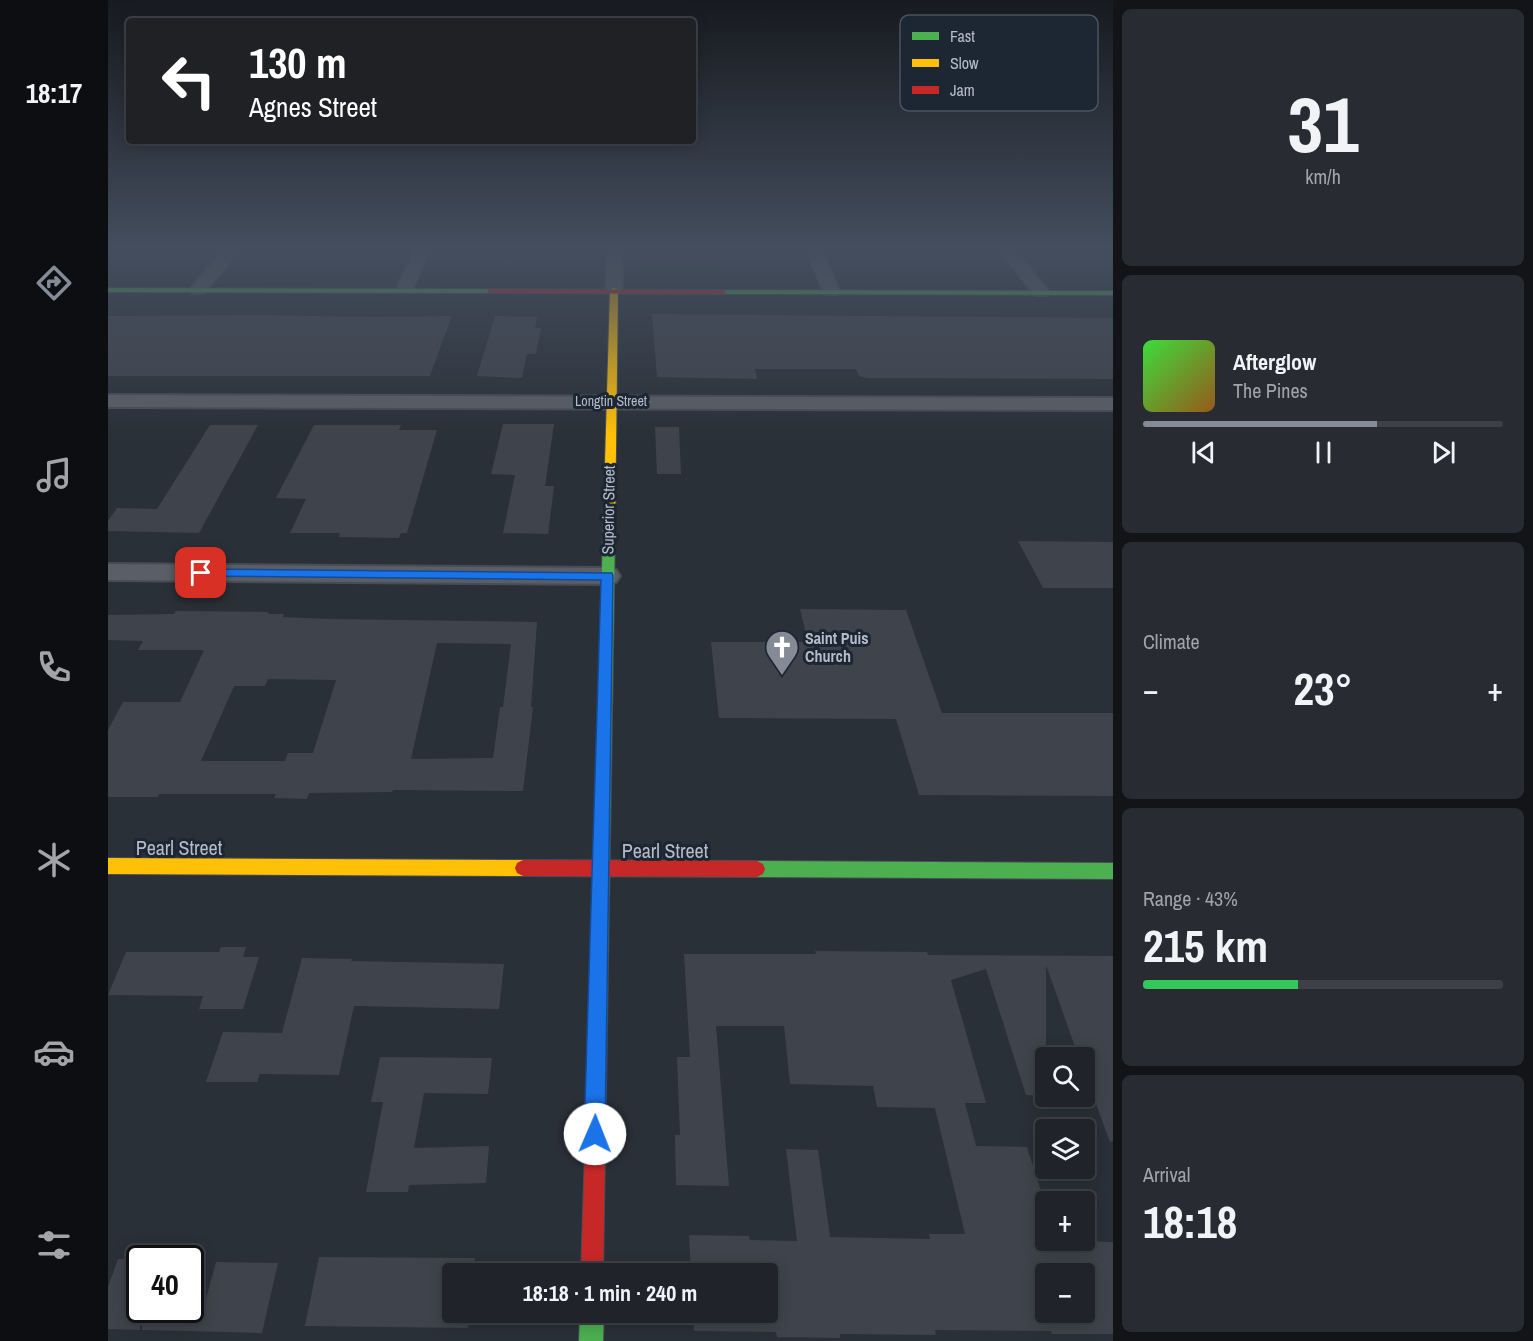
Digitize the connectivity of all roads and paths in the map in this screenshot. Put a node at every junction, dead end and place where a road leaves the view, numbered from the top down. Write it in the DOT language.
graph roads {
  1 [pos="613,312"];
  2 [pos="108,400"];
  3 [pos="610,401"];
  4 [pos="1113,404"];
  5 [pos="108,572"];
  6 [pos="607,576"];
  7 [pos="108,866"];
  8 [pos="600,869"];
  9 [pos="1113,871"];
  10 [pos="592,1263"];
  11 [pos="592,1323"];
  12 [pos="591,1341"];
  1 -- 3 [label="street, Superior Street"];
  2 -- 3 [label="street, Longtin Street"];
  3 -- 4 [label="street, Longtin Street"];
  3 -- 6 [label="street, Superior Street"];
  5 -- 6 [label="street"];
  6 -- 8 [label="street, Superior Street"];
  7 -- 8 [label="street, Pearl Street"];
  8 -- 9 [label="street, Pearl Street"];
  8 -- 10 [label="street, Superior Street"];
  11 -- 12 [label="street"];
}
